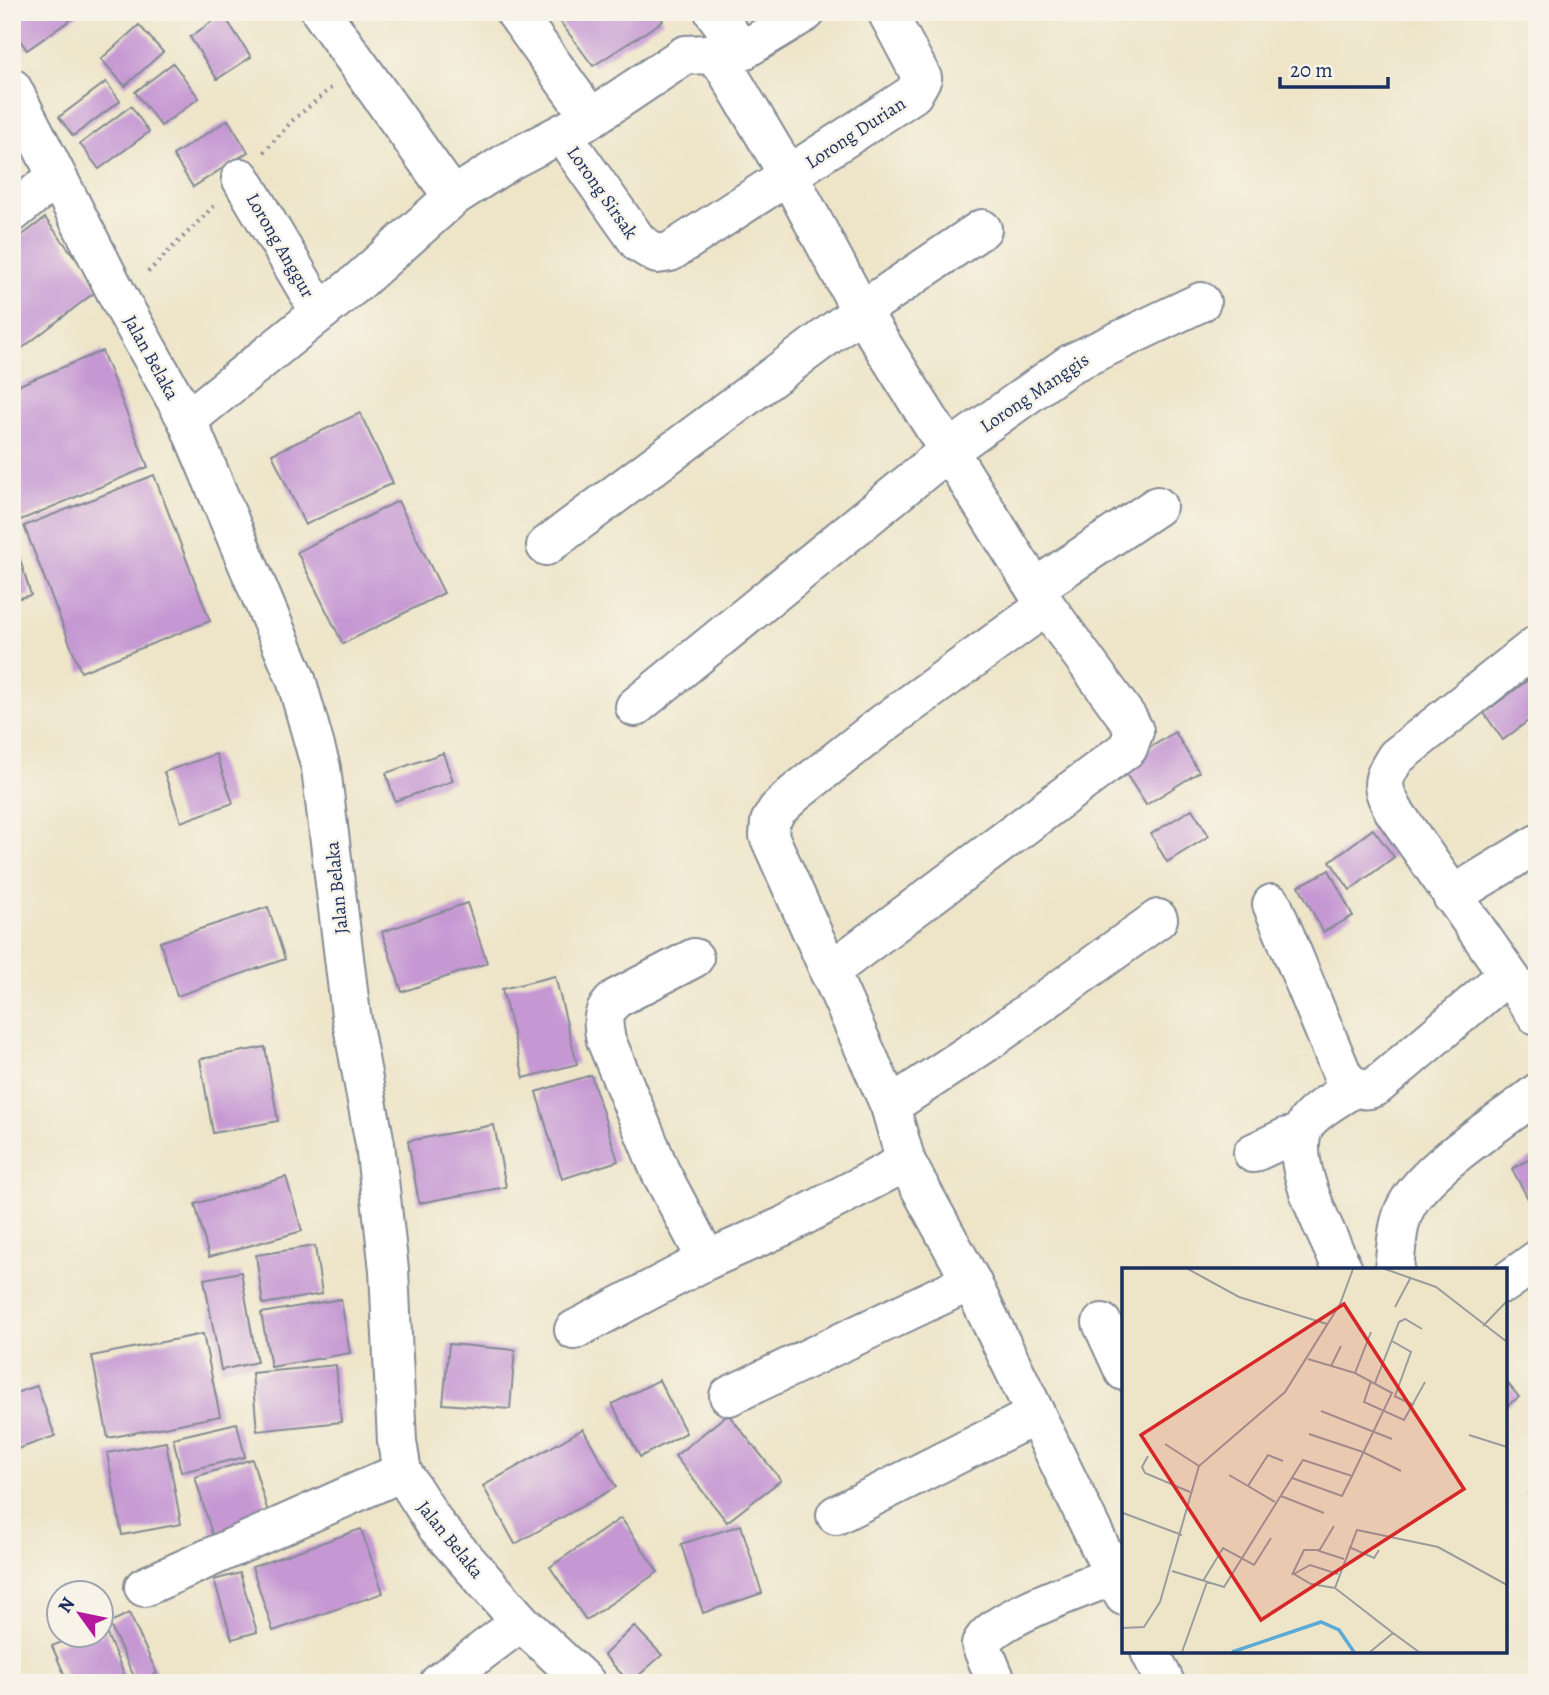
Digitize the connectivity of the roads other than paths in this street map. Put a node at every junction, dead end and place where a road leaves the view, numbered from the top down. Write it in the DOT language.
graph roads {
  1 [pos="321,12"];
  2 [pos="514,12"];
  3 [pos="714,12"];
  4 [pos="806,12"];
  5 [pos="887,12"];
  6 [pos="732,57"];
  7 [pos="12,88"];
  8 [pos="576,126"];
  9 [pos="789,176"];
  10 [pos="56,177"];
  11 [pos="242,178"];
  12 [pos="453,197"];
  13 [pos="12,213"];
  14 [pos="982,229"];
  15 [pos="1201,302"];
  16 [pos="861,311"];
  17 [pos="320,312"];
  18 [pos="187,420"];
  19 [pos="947,452"];
  20 [pos="1157,506"];
  21 [pos="547,546"];
  22 [pos="1040,597"];
  23 [pos="1537,645"];
  24 [pos="635,707"];
  25 [pos="1537,844"];
  26 [pos="1452,896"];
  27 [pos="1272,904"];
  28 [pos="1158,919"];
  29 [pos="694,958"];
  30 [pos="829,972"];
  31 [pos="1507,975"];
  32 [pos="1537,1016"];
  33 [pos="1355,1087"];
  34 [pos="1537,1093"];
  35 [pos="890,1106"];
  36 [pos="1300,1138"];
  37 [pos="1253,1153"];
  38 [pos="906,1161"];
  39 [pos="707,1260"];
  40 [pos="1537,1260"];
  41 [pos="1342,1268"];
  42 [pos="1394,1268"];
  43 [pos="971,1281"];
  44 [pos="1507,1282"];
  45 [pos="1102,1323"];
  46 [pos="574,1330"];
  47 [pos="1122,1367"];
  48 [pos="729,1396"];
  49 [pos="1036,1415"];
  50 [pos="402,1472"];
  51 [pos="836,1515"];
  52 [pos="1121,1581"];
  53 [pos="144,1587"];
  54 [pos="520,1622"];
  55 [pos="1151,1653"];
  56 [pos="439,1683"];
  57 [pos="586,1683"];
  58 [pos="997,1683"];
  59 [pos="1165,1683"];
  1 -- 12 [label="street"];
  2 -- 8 [label="street, Lorong Sirsak"];
  3 -- 6 [label="street"];
  4 -- 6 [label="street"];
  5 -- 9 [label="street, Lorong Durian"];
  6 -- 8 [label="street"];
  6 -- 9 [label="street"];
  7 -- 10 [label="street, Jalan Belaka"];
  8 -- 9 [label="street, Lorong Sirsak"];
  8 -- 12 [label="street"];
  9 -- 16 [label="street"];
  10 -- 13 [label="street"];
  10 -- 18 [label="street, Jalan Belaka"];
  11 -- 17 [label="street, Lorong Anggur"];
  12 -- 17 [label="street"];
  14 -- 16 [label="street"];
  15 -- 19 [label="street, Lorong Manggis"];
  16 -- 19 [label="street"];
  16 -- 21 [label="street"];
  17 -- 18 [label="street"];
  18 -- 50 [label="street, Jalan Belaka"];
  19 -- 22 [label="street"];
  19 -- 24 [label="street, Lorong Manggis"];
  20 -- 22 [label="street"];
  22 -- 30 [label="street"];
  22 -- 30 [label="street"];
  23 -- 26 [label="street"];
  25 -- 26 [label="street"];
  26 -- 31 [label="street"];
  27 -- 33 [label="street"];
  28 -- 35 [label="street"];
  29 -- 39 [label="street"];
  30 -- 35 [label="street"];
  31 -- 32 [label="street"];
  31 -- 33 [label="street"];
  33 -- 36 [label="street"];
  34 -- 42 [label="street"];
  35 -- 38 [label="street"];
  36 -- 37 [label="street"];
  36 -- 41 [label="street"];
  38 -- 39 [label="street"];
  38 -- 43 [label="street"];
  39 -- 46 [label="street"];
  40 -- 44 [label="street"];
  43 -- 48 [label="street"];
  43 -- 49 [label="street"];
  45 -- 47 [label="street"];
  49 -- 51 [label="street"];
  49 -- 52 [label="street"];
  50 -- 53 [label="street"];
  50 -- 54 [label="street, Jalan Belaka"];
  52 -- 58 [label="street"];
  54 -- 56 [label="street"];
  54 -- 57 [label="street, Jalan Belaka"];
  55 -- 59 [label="street"];
}
